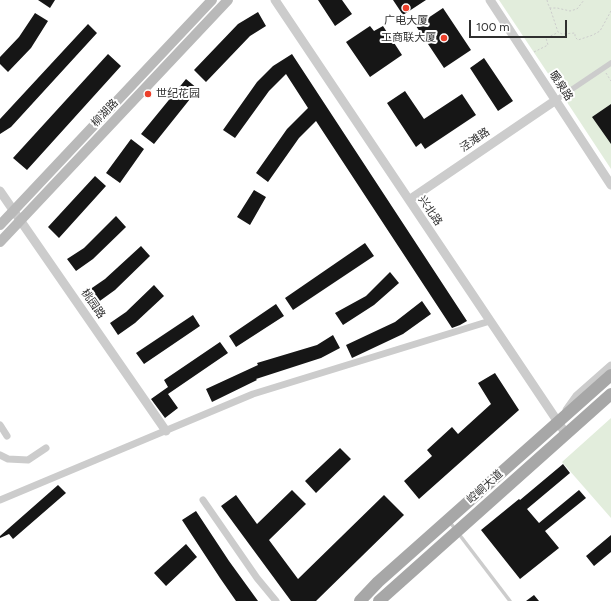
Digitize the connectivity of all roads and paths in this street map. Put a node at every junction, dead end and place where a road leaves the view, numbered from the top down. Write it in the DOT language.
graph roads {
  1 [pos="212,0"];
  2 [pos="228,0"];
  3 [pos="275,0"];
  4 [pos="490,0"];
  5 [pos="547,0"];
  6 [pos="584,0"];
  7 [pos="550,8"];
  8 [pos="611,11"];
  9 [pos="558,32"];
  10 [pos="527,56"];
  11 [pos="611,64"];
  12 [pos="603,69"];
  13 [pos="611,81"];
  14 [pos="556,100"];
  15 [pos="611,185"];
  16 [pos="0,191"];
  17 [pos="409,200"];
  18 [pos="14,211"];
  19 [pos="21,220"];
  20 [pos="0,225"];
  21 [pos="0,242"];
  22 [pos="490,321"];
  23 [pos="611,366"];
  24 [pos="611,375"];
  25 [pos="611,394"];
  26 [pos="611,402"];
  27 [pos="558,422"];
  28 [pos="0,425"];
  29 [pos="166,431"];
  30 [pos="566,434"];
  31 [pos="7,436"];
  32 [pos="46,448"];
  33 [pos="0,455"];
  34 [pos="0,500"];
  35 [pos="203,500"];
  36 [pos="448,520"];
  37 [pos="457,531"];
  38 [pos="276,601"];
  39 [pos="360,601"];
  40 [pos="379,601"];
  41 [pos="510,601"];
  1 -- 18 [label="main road, 柳湖路"];
  2 -- 19 [label="main road, 柳湖路"];
  3 -- 17 [label="street, 兴北路"];
  4 -- 10 [label="street, 暖泉路"];
  5 -- 7 [label="path"];
  6 -- 7 [label="path"];
  7 -- 9 [label="path"];
  8 -- 9 [label="path"];
  9 -- 10 [label="path"];
  10 -- 14 [label="street, 暖泉路"];
  11 -- 12 [label="street"];
  12 -- 13 [label="path"];
  12 -- 14 [label="street"];
  14 -- 15 [label="street, 暖泉路"];
  14 -- 17 [label="street, 泾滩路"];
  16 -- 18 [label="street, 桃园路"];
  17 -- 22 [label="street, 兴北路"];
  18 -- 19 [label="street, 桃园路"];
  18 -- 20 [label="main road, 柳湖路"];
  19 -- 21 [label="main road, 柳湖路"];
  19 -- 29 [label="street, 桃园路"];
  22 -- 27 [label="street, 兴北路"];
  22 -- 29 [label="street"];
  23 -- 27 [label="street"];
  24 -- 27 [label="main road, 崆峒大道"];
  25 -- 30 [label="main road, 崆峒大道"];
  26 -- 30 [label="street"];
  27 -- 30 [label="street, 兴北路"];
  27 -- 36 [label="main road, 崆峒大道"];
  28 -- 31 [label="street"];
  29 -- 34 [label="street"];
  30 -- 37 [label="main road, 崆峒大道"];
  32 -- 33 [label="street"];
  35 -- 38 [label="street"];
  36 -- 37 [label="lane"];
  36 -- 39 [label="main road, 崆峒大道"];
  37 -- 40 [label="main road, 崆峒大道"];
  37 -- 41 [label="lane"];
}
